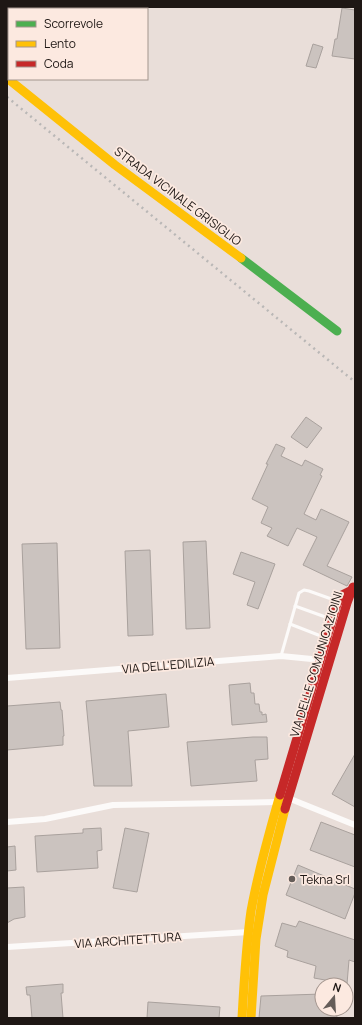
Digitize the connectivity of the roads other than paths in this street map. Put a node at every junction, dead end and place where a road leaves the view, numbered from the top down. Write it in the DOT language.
graph roads {
  1 [pos="9,80"];
  2 [pos="337,331"];
  3 [pos="353,588"];
  4 [pos="338,602"];
  5 [pos="295,606"];
  6 [pos="332,620"];
  7 [pos="290,624"];
  8 [pos="326,639"];
  9 [pos="281,656"];
  10 [pos="325,660"];
  11 [pos="7,678"];
  12 [pos="288,798"];
  13 [pos="277,802"];
  14 [pos="7,822"];
  15 [pos="355,825"];
  16 [pos="249,932"];
  17 [pos="7,947"];
  18 [pos="242,1018"];
  19 [pos="251,1018"];
  1 -- 2 [label="street, STRADA VICINALE GRISIGLIO"];
  3 -- 4 [label="street, VIA DELLE COMUNICAZIOINI"];
  3 -- 10 [label="street, VIA DELLE COMUNICAZIOINI"];
  4 -- 5 [label="lane"];
  4 -- 6 [label="street, VIA DELLE COMUNICAZIOINI"];
  5 -- 6 [label="lane"];
  5 -- 7 [label="lane"];
  6 -- 8 [label="street, VIA DELLE COMUNICAZIOINI"];
  7 -- 8 [label="lane"];
  7 -- 9 [label="lane"];
  8 -- 10 [label="street, VIA DELLE COMUNICAZIOINI"];
  9 -- 10 [label="street, VIA DELL'EDILIZIA"];
  9 -- 11 [label="street, VIA DELL'EDILIZIA"];
  10 -- 12 [label="street, VIA DELLE COMUNICAZIOINI"];
  10 -- 13 [label="street, VIA DELLE COMUNICAZIOINI"];
  12 -- 15 [label="street"];
  12 -- 19 [label="street, VIA DELLE COMUNICAZIOINI"];
  13 -- 14 [label="street"];
  13 -- 16 [label="street, VIA DELLE COMUNICAZIOINI"];
  16 -- 17 [label="street, VIA ARCHITETTURA"];
  16 -- 18 [label="street, VIA DELLE COMUNICAZIOINI"];
}
